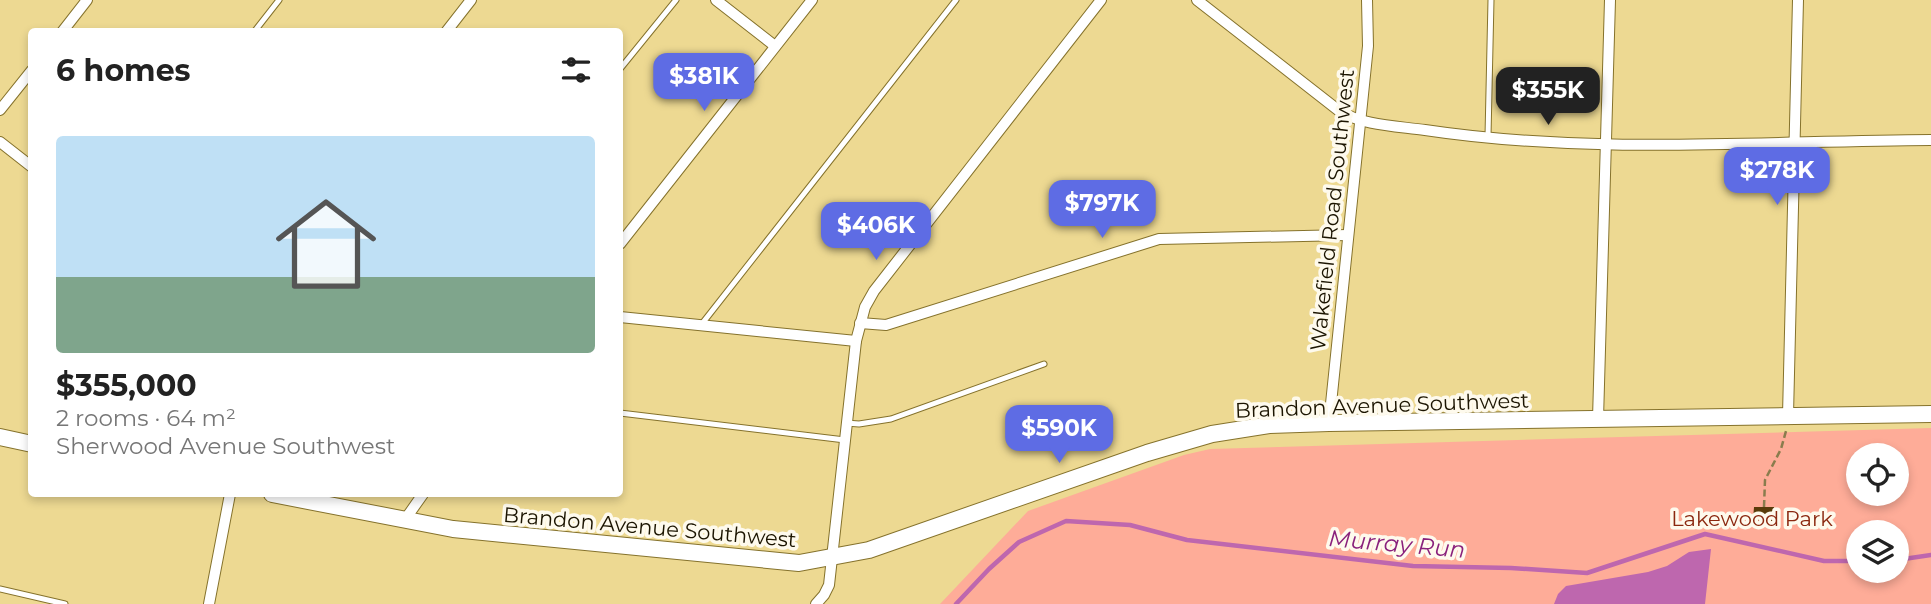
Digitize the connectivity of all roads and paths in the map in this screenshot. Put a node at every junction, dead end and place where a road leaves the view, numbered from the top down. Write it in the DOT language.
graph roads {
  1 [pos="87,0"];
  2 [pos="279,0"];
  3 [pos="471,0"];
  4 [pos="676,0"];
  5 [pos="716,0"];
  6 [pos="812,0"];
  7 [pos="957,0"];
  8 [pos="1101,0"];
  9 [pos="1197,0"];
  10 [pos="1367,0"];
  11 [pos="1491,0"];
  12 [pos="1610,0"];
  13 [pos="1798,0"];
  14 [pos="65,28"];
  15 [pos="257,28"];
  16 [pos="449,28"];
  17 [pos="775,46"];
  18 [pos="623,65"];
  19 [pos="28,75"];
  20 [pos="0,110"];
  21 [pos="1360,121"];
  22 [pos="1488,139"];
  23 [pos="1931,140"];
  24 [pos="1794,141"];
  25 [pos="0,142"];
  26 [pos="1606,144"];
  27 [pos="28,164"];
  28 [pos="1349,235"];
  29 [pos="623,240"];
  30 [pos="623,317"];
  31 [pos="860,323"];
  32 [pos="701,325"];
  33 [pos="856,341"];
  34 [pos="1044,364"];
  35 [pos="623,413"];
  36 [pos="1931,414"];
  37 [pos="1788,415"];
  38 [pos="1598,419"];
  39 [pos="846,423"];
  40 [pos="1329,424"];
  41 [pos="0,437"];
  42 [pos="845,440"];
  43 [pos="28,443"];
  44 [pos="229,497"];
  45 [pos="288,497"];
  46 [pos="421,497"];
  47 [pos="1763,507"];
  48 [pos="404,521"];
  49 [pos="831,559"];
  50 [pos="0,589"];
  51 [pos="65,604"];
  52 [pos="209,604"];
  53 [pos="816,604"];
  1 -- 14 [label="street"];
  2 -- 15 [label="lane"];
  3 -- 16 [label="street"];
  4 -- 18 [label="lane"];
  5 -- 17 [label="street"];
  6 -- 17 [label="street"];
  7 -- 32 [label="lane"];
  8 -- 31 [label="street"];
  9 -- 21 [label="street"];
  10 -- 21 [label="street, Wakefield Road Southwest"];
  11 -- 22 [label="lane"];
  12 -- 26 [label="street"];
  13 -- 24 [label="street"];
  17 -- 29 [label="street"];
  19 -- 20 [label="street"];
  21 -- 22 [label="street"];
  21 -- 28 [label="street, Wakefield Road Southwest"];
  22 -- 26 [label="street"];
  23 -- 24 [label="street"];
  24 -- 26 [label="street"];
  24 -- 37 [label="street"];
  25 -- 27 [label="street"];
  26 -- 38 [label="street"];
  28 -- 31 [label="street"];
  28 -- 40 [label="street, Wakefield Road Southwest"];
  30 -- 32 [label="street"];
  31 -- 33 [label="street"];
  32 -- 33 [label="street"];
  33 -- 39 [label="street"];
  34 -- 39 [label="lane"];
  35 -- 42 [label="lane"];
  36 -- 37 [label="main road, Brandon Avenue Southwest"];
  37 -- 38 [label="main road, Brandon Avenue Southwest"];
  37 -- 47 [label="path"];
  38 -- 40 [label="main road, Brandon Avenue Southwest"];
  39 -- 42 [label="street"];
  40 -- 49 [label="main road, Brandon Avenue Southwest"];
  41 -- 43 [label="main road"];
  42 -- 49 [label="street"];
  44 -- 52 [label="street"];
  45 -- 48 [label="main road, Brandon Avenue Southwest"];
  46 -- 48 [label="street"];
  48 -- 49 [label="main road, Brandon Avenue Southwest"];
  49 -- 53 [label="street"];
  50 -- 51 [label="lane"];
}
